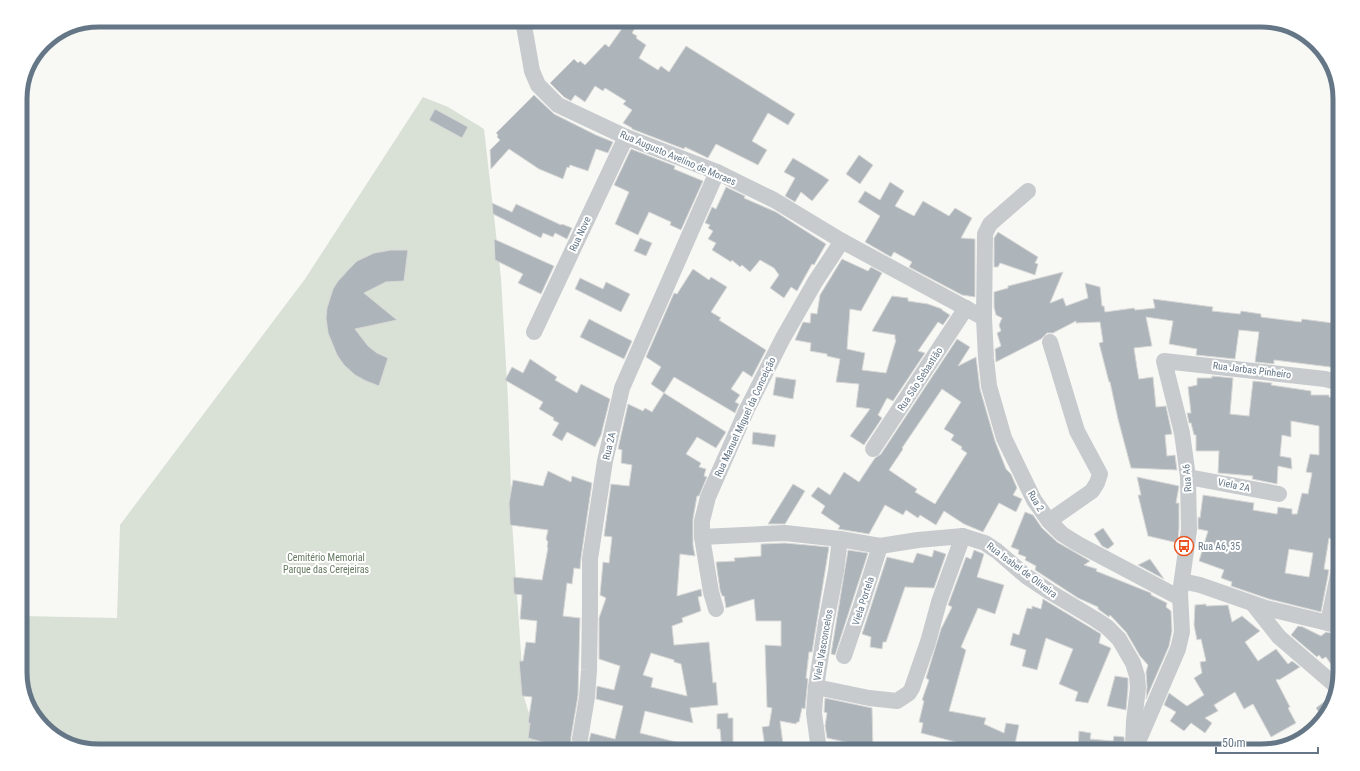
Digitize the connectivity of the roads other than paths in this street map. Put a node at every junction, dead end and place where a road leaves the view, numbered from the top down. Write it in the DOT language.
graph roads {
  1 [pos="524,27"];
  2 [pos="626,137"];
  3 [pos="717,172"];
  4 [pos="1028,191"];
  5 [pos="842,241"];
  6 [pos="966,308"];
  7 [pos="984,318"];
  8 [pos="534,332"];
  9 [pos="1050,342"];
  10 [pos="1164,360"];
  11 [pos="1333,381"];
  12 [pos="873,449"];
  13 [pos="1188,477"];
  14 [pos="1279,494"];
  15 [pos="1048,521"];
  16 [pos="963,536"];
  17 [pos="702,537"];
  18 [pos="840,538"];
  19 [pos="880,546"];
  20 [pos="1182,581"];
  21 [pos="1180,598"];
  22 [pos="1253,604"];
  23 [pos="716,609"];
  24 [pos="1333,624"];
  25 [pos="844,656"];
  26 [pos="1332,683"];
  27 [pos="816,687"];
  28 [pos="580,739"];
  29 [pos="818,744"];
  30 [pos="1133,744"];
  31 [pos="1136,744"];
  1 -- 2 [label="street, Rua Augusto Avelino de Moraes"];
  2 -- 3 [label="street, Rua Augusto Avelino de Moraes"];
  2 -- 8 [label="street, Rua Nove"];
  3 -- 5 [label="street, Rua Augusto Avelino de Moraes"];
  3 -- 28 [label="street, Rua 2A"];
  4 -- 7 [label="street, Rua 2"];
  5 -- 6 [label="street, Rua Augusto Avelino de Moraes"];
  5 -- 17 [label="street, Rua Manuel Miguel da Conceição"];
  6 -- 7 [label="street, Rua Augusto Avelino de Moraes"];
  6 -- 12 [label="street, Rua São Sebastião"];
  7 -- 15 [label="street, Rua 2"];
  9 -- 15 [label="street"];
  10 -- 11 [label="street, Rua Jarbas Pinheiro"];
  10 -- 13 [label="street, Rua A6"];
  13 -- 14 [label="street, Viela 2A"];
  13 -- 20 [label="street, Rua A6"];
  15 -- 21 [label="street, Rua 2"];
  16 -- 19 [label="street, Rua Isabel de Oliveira"];
  16 -- 27 [label="street"];
  16 -- 30 [label="street, Rua Isabel de Oliveira"];
  17 -- 18 [label="street, Rua Isabel de Oliveira"];
  17 -- 23 [label="street, Rua Manuel Miguel da Conceição"];
  18 -- 19 [label="street, Rua Isabel de Oliveira"];
  18 -- 27 [label="street, Viela Vasconcelos"];
  19 -- 25 [label="street, Viela Portela"];
  20 -- 21 [label="street, Rua A6"];
  20 -- 22 [label="street"];
  21 -- 31 [label="street"];
  22 -- 24 [label="street"];
  22 -- 26 [label="street"];
  27 -- 29 [label="street, Viela Vasconcelos"];
}
